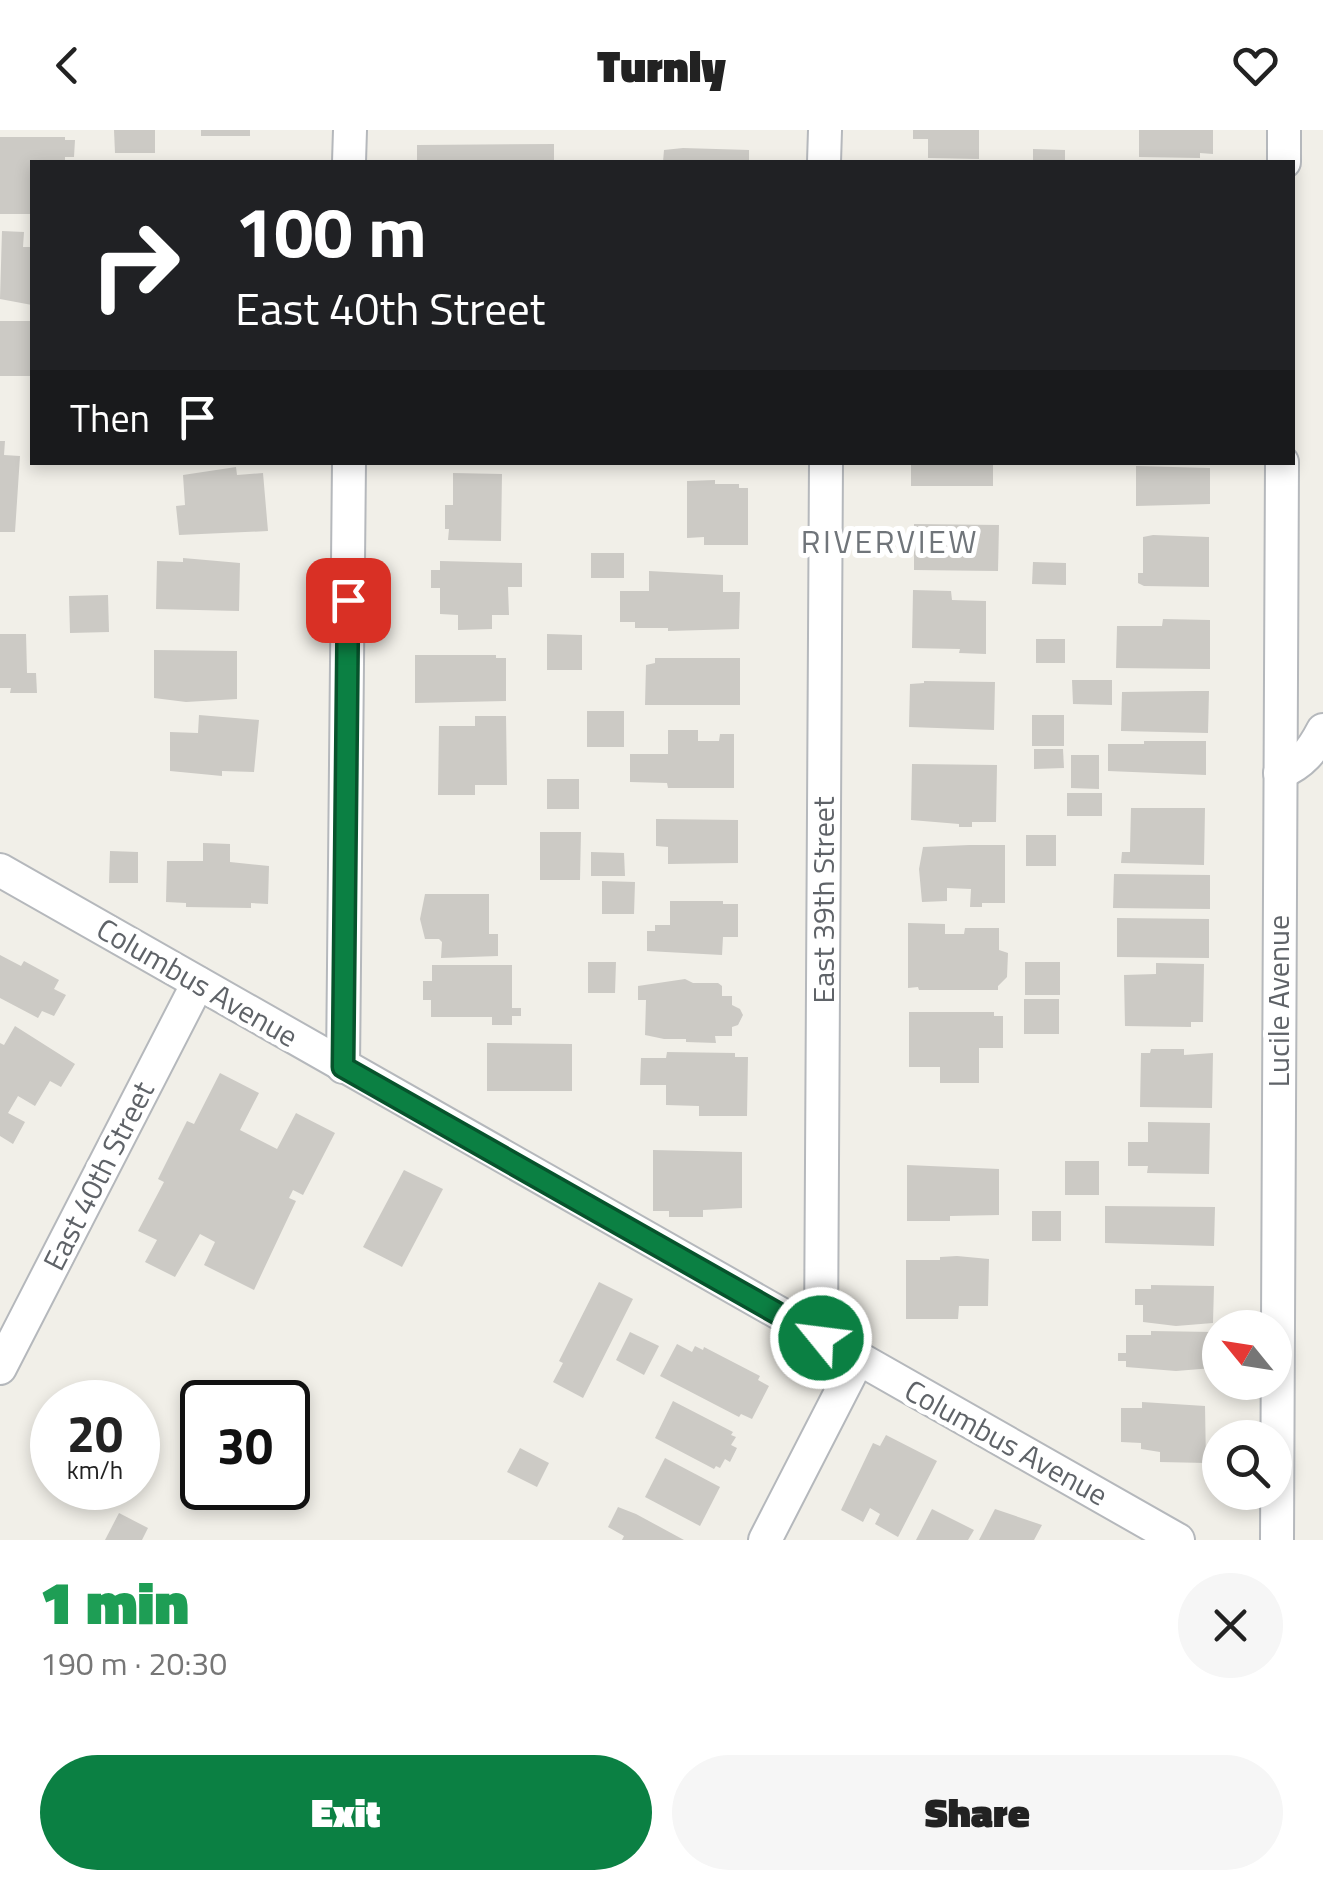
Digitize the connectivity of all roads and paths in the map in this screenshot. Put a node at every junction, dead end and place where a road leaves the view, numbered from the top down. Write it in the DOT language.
graph roads {
  1 [pos="350,130"];
  2 [pos="825,130"];
  3 [pos="1284,130"];
  4 [pos="350,160"];
  5 [pos="824,160"];
  6 [pos="1284,160"];
  7 [pos="348,465"];
  8 [pos="826,465"];
  9 [pos="1282,465"];
  10 [pos="1323,730"];
  11 [pos="1280,773"];
  12 [pos="0,870"];
  13 [pos="198,984"];
  14 [pos="343,1067"];
  15 [pos="821,1338"];
  16 [pos="858,1359"];
  17 [pos="0,1368"];
  18 [pos="765,1540"];
  19 [pos="1178,1540"];
  20 [pos="1278,1540"];
  1 -- 4 [label="street"];
  2 -- 5 [label="street"];
  3 -- 6 [label="street"];
  7 -- 14 [label="street"];
  8 -- 15 [label="street, East 39th Street"];
  9 -- 11 [label="street, Lucile Avenue"];
  10 -- 11 [label="street"];
  11 -- 20 [label="street, Lucile Avenue"];
  12 -- 13 [label="street, Columbus Avenue"];
  13 -- 14 [label="street, Columbus Avenue"];
  13 -- 17 [label="street, East 40th Street"];
  14 -- 15 [label="street, Columbus Avenue"];
  15 -- 16 [label="street, Columbus Avenue"];
  16 -- 18 [label="street"];
  16 -- 19 [label="street, Columbus Avenue"];
}
